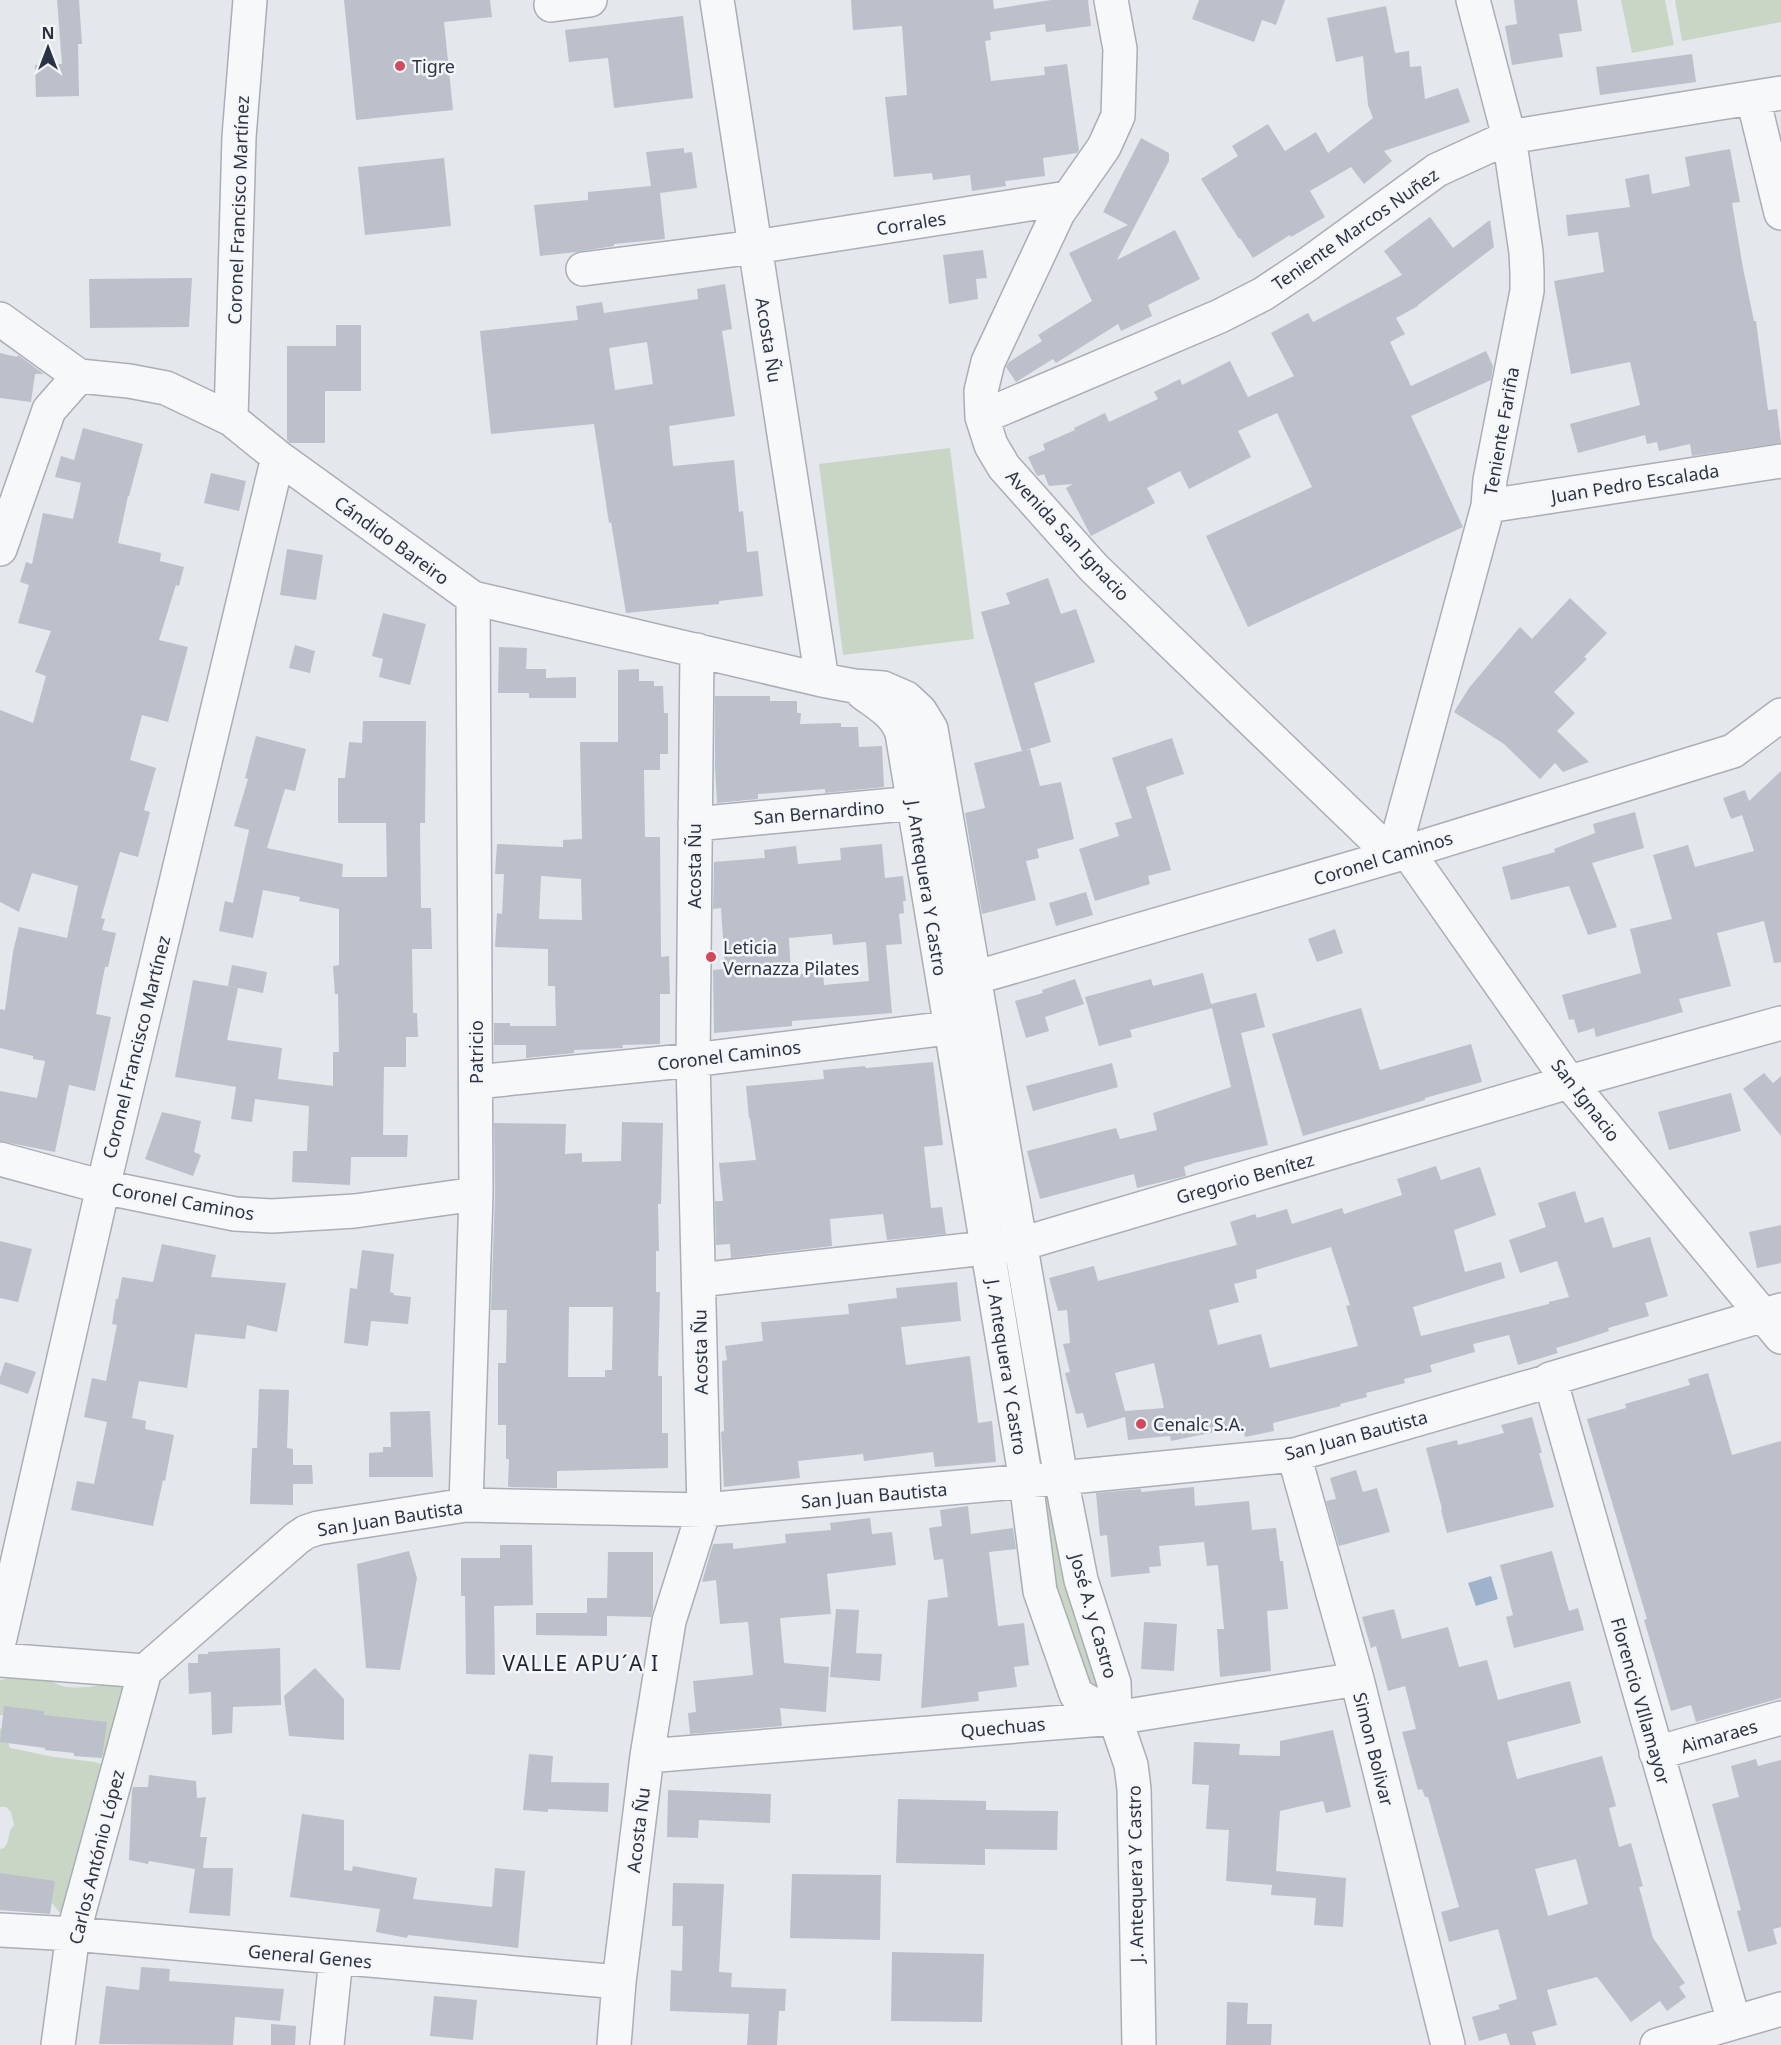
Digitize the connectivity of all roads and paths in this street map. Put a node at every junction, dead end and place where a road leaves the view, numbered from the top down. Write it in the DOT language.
graph roads {
  1 [pos="250,0"];
  2 [pos="590,0"];
  3 [pos="717,0"];
  4 [pos="1112,0"];
  5 [pos="1473,0"];
  6 [pos="551,5"];
  7 [pos="1767,96"];
  8 [pos="1509,137"];
  9 [pos="1067,198"];
  10 [pos="1781,213"];
  11 [pos="755,247"];
  12 [pos="583,269"];
  13 [pos="0,319"];
  14 [pos="79,376"];
  15 [pos="982,417"];
  16 [pos="231,419"];
  17 [pos="278,458"];
  18 [pos="1781,461"];
  19 [pos="1488,506"];
  20 [pos="0,549"];
  21 [pos="473,598"];
  22 [pos="697,650"];
  23 [pos="822,680"];
  24 [pos="1781,715"];
  25 [pos="928,802"];
  26 [pos="695,824"];
  27 [pos="1400,853"];
  28 [pos="974,978"];
  29 [pos="1781,1023"];
  30 [pos="982,1024"];
  31 [pos="951,1028"];
  32 [pos="693,1060"];
  33 [pos="476,1082"];
  34 [pos="1569,1082"];
  35 [pos="0,1159"];
  36 [pos="103,1187"];
  37 [pos="476,1194"];
  38 [pos="1021,1244"];
  39 [pos="987,1247"];
  40 [pos="699,1280"];
  41 [pos="1775,1320"];
  42 [pos="1550,1379"];
  43 [pos="1294,1455"];
  44 [pos="1062,1478"];
  45 [pos="1026,1481"];
  46 [pos="466,1505"];
  47 [pos="704,1510"];
  48 [pos="0,1638"];
  49 [pos="0,1660"];
  50 [pos="145,1671"];
  51 [pos="1357,1678"];
  52 [pos="1115,1718"];
  53 [pos="1781,1718"];
  54 [pos="1656,1753"];
  55 [pos="647,1756"];
  56 [pos="0,1930"];
  57 [pos="73,1934"];
  58 [pos="336,1958"];
  59 [pos="620,1982"];
  60 [pos="1781,2009"];
  61 [pos="1734,2022"];
  62 [pos="58,2045"];
  63 [pos="327,2045"];
  64 [pos="614,2045"];
  65 [pos="1138,2045"];
  66 [pos="1448,2045"];
  67 [pos="1657,2045"];
  1 -- 16 [label="street, Coronel Francisco Martínez"];
  2 -- 6 [label="street"];
  3 -- 11 [label="street, Acosta Ñu"];
  4 -- 9 [label="street, Avenida San Ignacio"];
  5 -- 8 [label="street, Teniente Fariña"];
  7 -- 8 [label="street, Teniente Marcos Nuñez"];
  7 -- 10 [label="street"];
  8 -- 15 [label="street, Teniente Marcos Nuñez"];
  8 -- 19 [label="street, Teniente Fariña"];
  9 -- 11 [label="street, Corrales"];
  9 -- 15 [label="street, Avenida San Ignacio"];
  11 -- 12 [label="street, Corrales"];
  11 -- 23 [label="street, Acosta Ñu"];
  13 -- 14 [label="street"];
  14 -- 16 [label="street, Cándido Bareiro"];
  14 -- 20 [label="street"];
  15 -- 27 [label="street, Avenida San Ignacio"];
  16 -- 17 [label="street, Cándido Bareiro"];
  17 -- 21 [label="street, Cándido Bareiro"];
  17 -- 36 [label="street, Coronel Francisco Martínez"];
  18 -- 19 [label="street, Juan Pedro Escalada"];
  19 -- 27 [label="street, Teniente Fariña"];
  21 -- 22 [label="street, Cándido Bareiro"];
  21 -- 33 [label="street, Patricio"];
  22 -- 23 [label="street, Cándido Bareiro"];
  22 -- 26 [label="street, Acosta Ñu"];
  23 -- 25 [label="street, J. Antequera Y Castro"];
  24 -- 27 [label="street, Coronel Caminos"];
  25 -- 26 [label="street, San Bernardino"];
  25 -- 28 [label="street, J. Antequera Y Castro"];
  25 -- 31 [label="street, J. Antequera Y Castro"];
  26 -- 32 [label="street, Acosta Ñu"];
  27 -- 28 [label="street, Coronel Caminos"];
  27 -- 34 [label="street, San Ignacio"];
  28 -- 30 [label="street, J. Antequera Y Castro"];
  29 -- 34 [label="street, Gregorio Benítez"];
  30 -- 31 [label="street, Coronel Caminos"];
  30 -- 38 [label="street, J. Antequera Y Castro"];
  31 -- 32 [label="street, Coronel Caminos"];
  31 -- 39 [label="street, J. Antequera Y Castro"];
  32 -- 33 [label="street, Coronel Caminos"];
  32 -- 40 [label="street, Acosta Ñu"];
  33 -- 37 [label="street, Patricio"];
  34 -- 38 [label="street, Gregorio Benítez"];
  34 -- 41 [label="street, San Ignacio"];
  35 -- 36 [label="street, Coronel Caminos"];
  36 -- 37 [label="street, Coronel Caminos"];
  36 -- 48 [label="street, Coronel Francisco Martínez"];
  37 -- 46 [label="street, Patricio"];
  38 -- 39 [label="street, Gregorio Benítez"];
  38 -- 44 [label="street, J. Antequera Y Castro"];
  39 -- 40 [label="street, Gregorio Benítez"];
  39 -- 45 [label="street, J. Antequera Y Castro"];
  40 -- 47 [label="street, Acosta Ñu"];
  41 -- 42 [label="street, San Juan Bautista"];
  42 -- 43 [label="street, San Juan Bautista"];
  42 -- 54 [label="street, Florencio VIllamayor"];
  43 -- 44 [label="street, San Juan Bautista"];
  43 -- 51 [label="street, Simon Bolivar"];
  44 -- 45 [label="street, San Juan Bautista"];
  44 -- 52 [label="street, José A. y Castro"];
  45 -- 47 [label="street, San Juan Bautista"];
  45 -- 52 [label="street, J. Antequera Y Castro"];
  46 -- 47 [label="street, San Juan Bautista"];
  46 -- 50 [label="street, San Juan Bautista"];
  47 -- 55 [label="street, Acosta Ñu"];
  49 -- 50 [label="street"];
  50 -- 57 [label="street, Carlos António López"];
  51 -- 52 [label="street, Quechuas"];
  51 -- 66 [label="street, Simon Bolivar"];
  52 -- 55 [label="street, Quechuas"];
  52 -- 65 [label="street, J. Antequera Y Castro"];
  53 -- 54 [label="street, Aimaraes"];
  54 -- 61 [label="street, Florencio VIllamayor"];
  55 -- 59 [label="street, Acosta Ñu"];
  56 -- 57 [label="street, General Genes"];
  57 -- 58 [label="street, General Genes"];
  57 -- 62 [label="street, Carlos António López"];
  58 -- 59 [label="street, General Genes"];
  58 -- 63 [label="street"];
  59 -- 64 [label="street, Acosta Ñu"];
  60 -- 61 [label="street"];
  61 -- 67 [label="street"];
}
